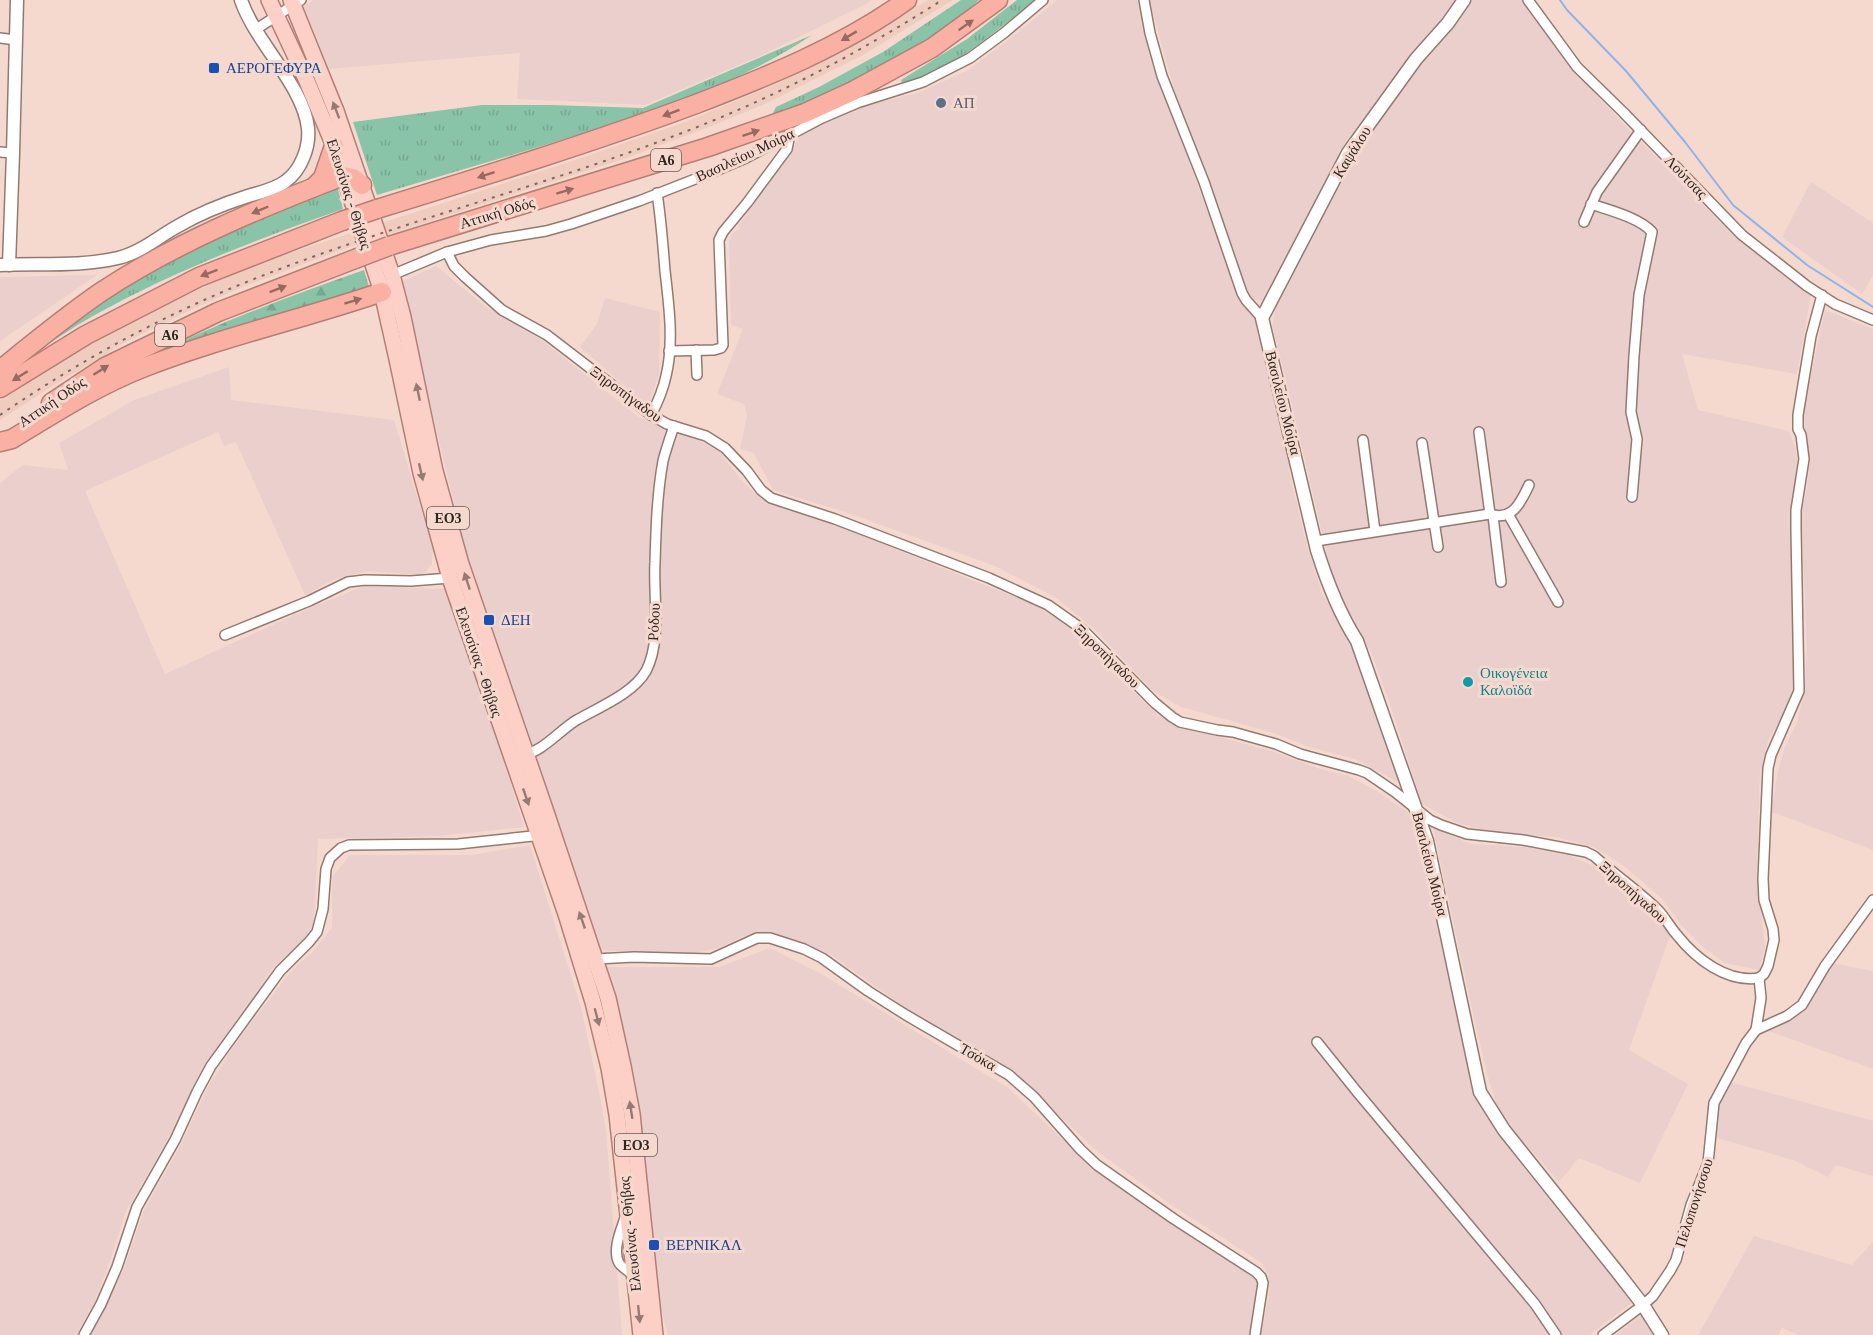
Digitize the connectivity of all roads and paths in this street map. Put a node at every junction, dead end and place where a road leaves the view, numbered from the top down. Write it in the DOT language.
graph roads {
  1 [pos="17,0"];
  2 [pos="241,0"];
  3 [pos="269,0"];
  4 [pos="908,0"];
  5 [pos="998,0"];
  6 [pos="1043,0"];
  7 [pos="1144,0"];
  8 [pos="1464,0"];
  9 [pos="1528,0"];
  10 [pos="295,2"];
  11 [pos="276,16"];
  12 [pos="255,30"];
  13 [pos="0,38"];
  14 [pos="16,40"];
  15 [pos="1641,130"];
  16 [pos="790,134"];
  17 [pos="334,146"];
  18 [pos="0,152"];
  19 [pos="14,153"];
  20 [pos="343,176"];
  21 [pos="362,185"];
  22 [pos="314,187"];
  23 [pos="657,194"];
  24 [pos="1591,204"];
  25 [pos="1584,222"];
  26 [pos="447,252"];
  27 [pos="4,265"];
  28 [pos="392,275"];
  29 [pos="382,292"];
  30 [pos="1822,295"];
  31 [pos="1262,318"];
  32 [pos="1873,320"];
  33 [pos="696,350"];
  34 [pos="669,351"];
  35 [pos="0,370"];
  36 [pos="697,375"];
  37 [pos="0,388"];
  38 [pos="651,415"];
  39 [pos="674,426"];
  40 [pos="1479,432"];
  41 [pos="0,437"];
  42 [pos="1363,441"];
  43 [pos="0,442"];
  44 [pos="1422,443"];
  45 [pos="1529,485"];
  46 [pos="1632,497"];
  47 [pos="1508,514"];
  48 [pos="1491,515"];
  49 [pos="1434,523"];
  50 [pos="1375,531"];
  51 [pos="1316,541"];
  52 [pos="1438,547"];
  53 [pos="450,578"];
  54 [pos="1501,582"];
  55 [pos="1558,602"];
  56 [pos="225,635"];
  57 [pos="519,757"];
  58 [pos="1417,809"];
  59 [pos="546,834"];
  60 [pos="1873,900"];
  61 [pos="596,960"];
  62 [pos="1759,978"];
  63 [pos="1756,1030"];
  64 [pos="1317,1042"];
  65 [pos="1643,1305"];
  66 [pos="84,1335"];
  67 [pos="641,1335"];
  68 [pos="655,1335"];
  69 [pos="1255,1335"];
  70 [pos="1556,1335"];
  71 [pos="1603,1335"];
  72 [pos="1662,1335"];
  1 -- 14 [label="street"];
  2 -- 12 [label="street"];
  3 -- 11 [label="main road, Ελευσίνας - Θήβας / ΕΟ3"];
  4 -- 37 [label="highway, Α6, one-way, bridge"];
  41 -- 5 [label="highway, Αττική Οδός / Α6, one-way, bridge"];
  6 -- 16 [label="street, Βασιλείου Μοίρα"];
  7 -- 31 [label="street"];
  8 -- 31 [label="street, Καψάλου"];
  9 -- 15 [label="street, Λούτσας"];
  10 -- 11 [label="street"];
  21 -- 10 [label="main road, Ελευσίνας - Θήβας / ΕΟ3, one-way"];
  11 -- 12 [label="street"];
  11 -- 17 [label="main road, Ελευσίνας - Θήβας / ΕΟ3"];
  12 -- 27 [label="street"];
  13 -- 14 [label="street"];
  14 -- 19 [label="street"];
  15 -- 24 [label="street"];
  15 -- 30 [label="street, Λούτσας"];
  16 -- 23 [label="street, Βασιλείου Μοίρα"];
  16 -- 33 [label="street"];
  17 -- 20 [label="main road, Ελευσίνας - Θήβας / ΕΟ3"];
  17 -- 22 [label="highway"];
  18 -- 19 [label="street"];
  19 -- 27 [label="street"];
  20 -- 21 [label="highway"];
  20 -- 22 [label="highway"];
  20 -- 29 [label="main road, Ελευσίνας - Θήβας / ΕΟ3"];
  21 -- 28 [label="main road, Ελευσίνας - Θήβας / ΕΟ3"];
  22 -- 35 [label="highway, one-way"];
  23 -- 26 [label="street, Βασιλείου Μοίρα"];
  23 -- 34 [label="street"];
  24 -- 25 [label="street"];
  24 -- 46 [label="street"];
  26 -- 28 [label="street, Βασιλείου Μοίρα"];
  26 -- 38 [label="street, Ξηροπήγαδου"];
  28 -- 29 [label="main road"];
  57 -- 28 [label="main road, Ελευσίνας - Θήβας / ΕΟ3, one-way"];
  43 -- 29 [label="highway, one-way"];
  29 -- 53 [label="main road, Ελευσίνας - Θήβας / ΕΟ3, one-way"];
  30 -- 32 [label="street, Λούτσας"];
  30 -- 62 [label="street"];
  31 -- 51 [label="street, Βασιλείου Μοίρα"];
  33 -- 34 [label="street"];
  33 -- 36 [label="street"];
  34 -- 38 [label="street"];
  38 -- 39 [label="street, Ξηροπήγαδου"];
  39 -- 57 [label="street, Ρόδου"];
  39 -- 58 [label="street, Ξηροπήγαδου"];
  40 -- 48 [label="street"];
  42 -- 50 [label="street"];
  44 -- 49 [label="street"];
  45 -- 47 [label="street"];
  47 -- 48 [label="street"];
  47 -- 55 [label="street"];
  48 -- 49 [label="street"];
  48 -- 54 [label="street"];
  49 -- 50 [label="street"];
  49 -- 52 [label="street"];
  50 -- 51 [label="street"];
  51 -- 58 [label="street, Βασιλείου Μοίρα"];
  53 -- 56 [label="street"];
  53 -- 57 [label="main road, Ελευσίνας - Θήβας / ΕΟ3"];
  57 -- 59 [label="main road, Ελευσίνας - Θήβας / ΕΟ3"];
  58 -- 62 [label="street, Ξηροπήγαδου"];
  58 -- 65 [label="street, Βασιλείου Μοίρα"];
  61 -- 59 [label="main road, Ελευσίνας - Θήβας / ΕΟ3, one-way"];
  59 -- 66 [label="street"];
  59 -- 67 [label="main road, Ελευσίνας - Θήβας / ΕΟ3, one-way"];
  60 -- 63 [label="street"];
  68 -- 61 [label="main road, Ελευσίνας - Θήβας / ΕΟ3, one-way"];
  61 -- 69 [label="street, Τσόκα"];
  62 -- 63 [label="street"];
  63 -- 65 [label="street, Πελοπονήσσου"];
  64 -- 70 [label="street"];
  65 -- 71 [label="street, Πελοπονήσσου"];
  65 -- 72 [label="street, Βασιλείου Μοίρα"];
}
